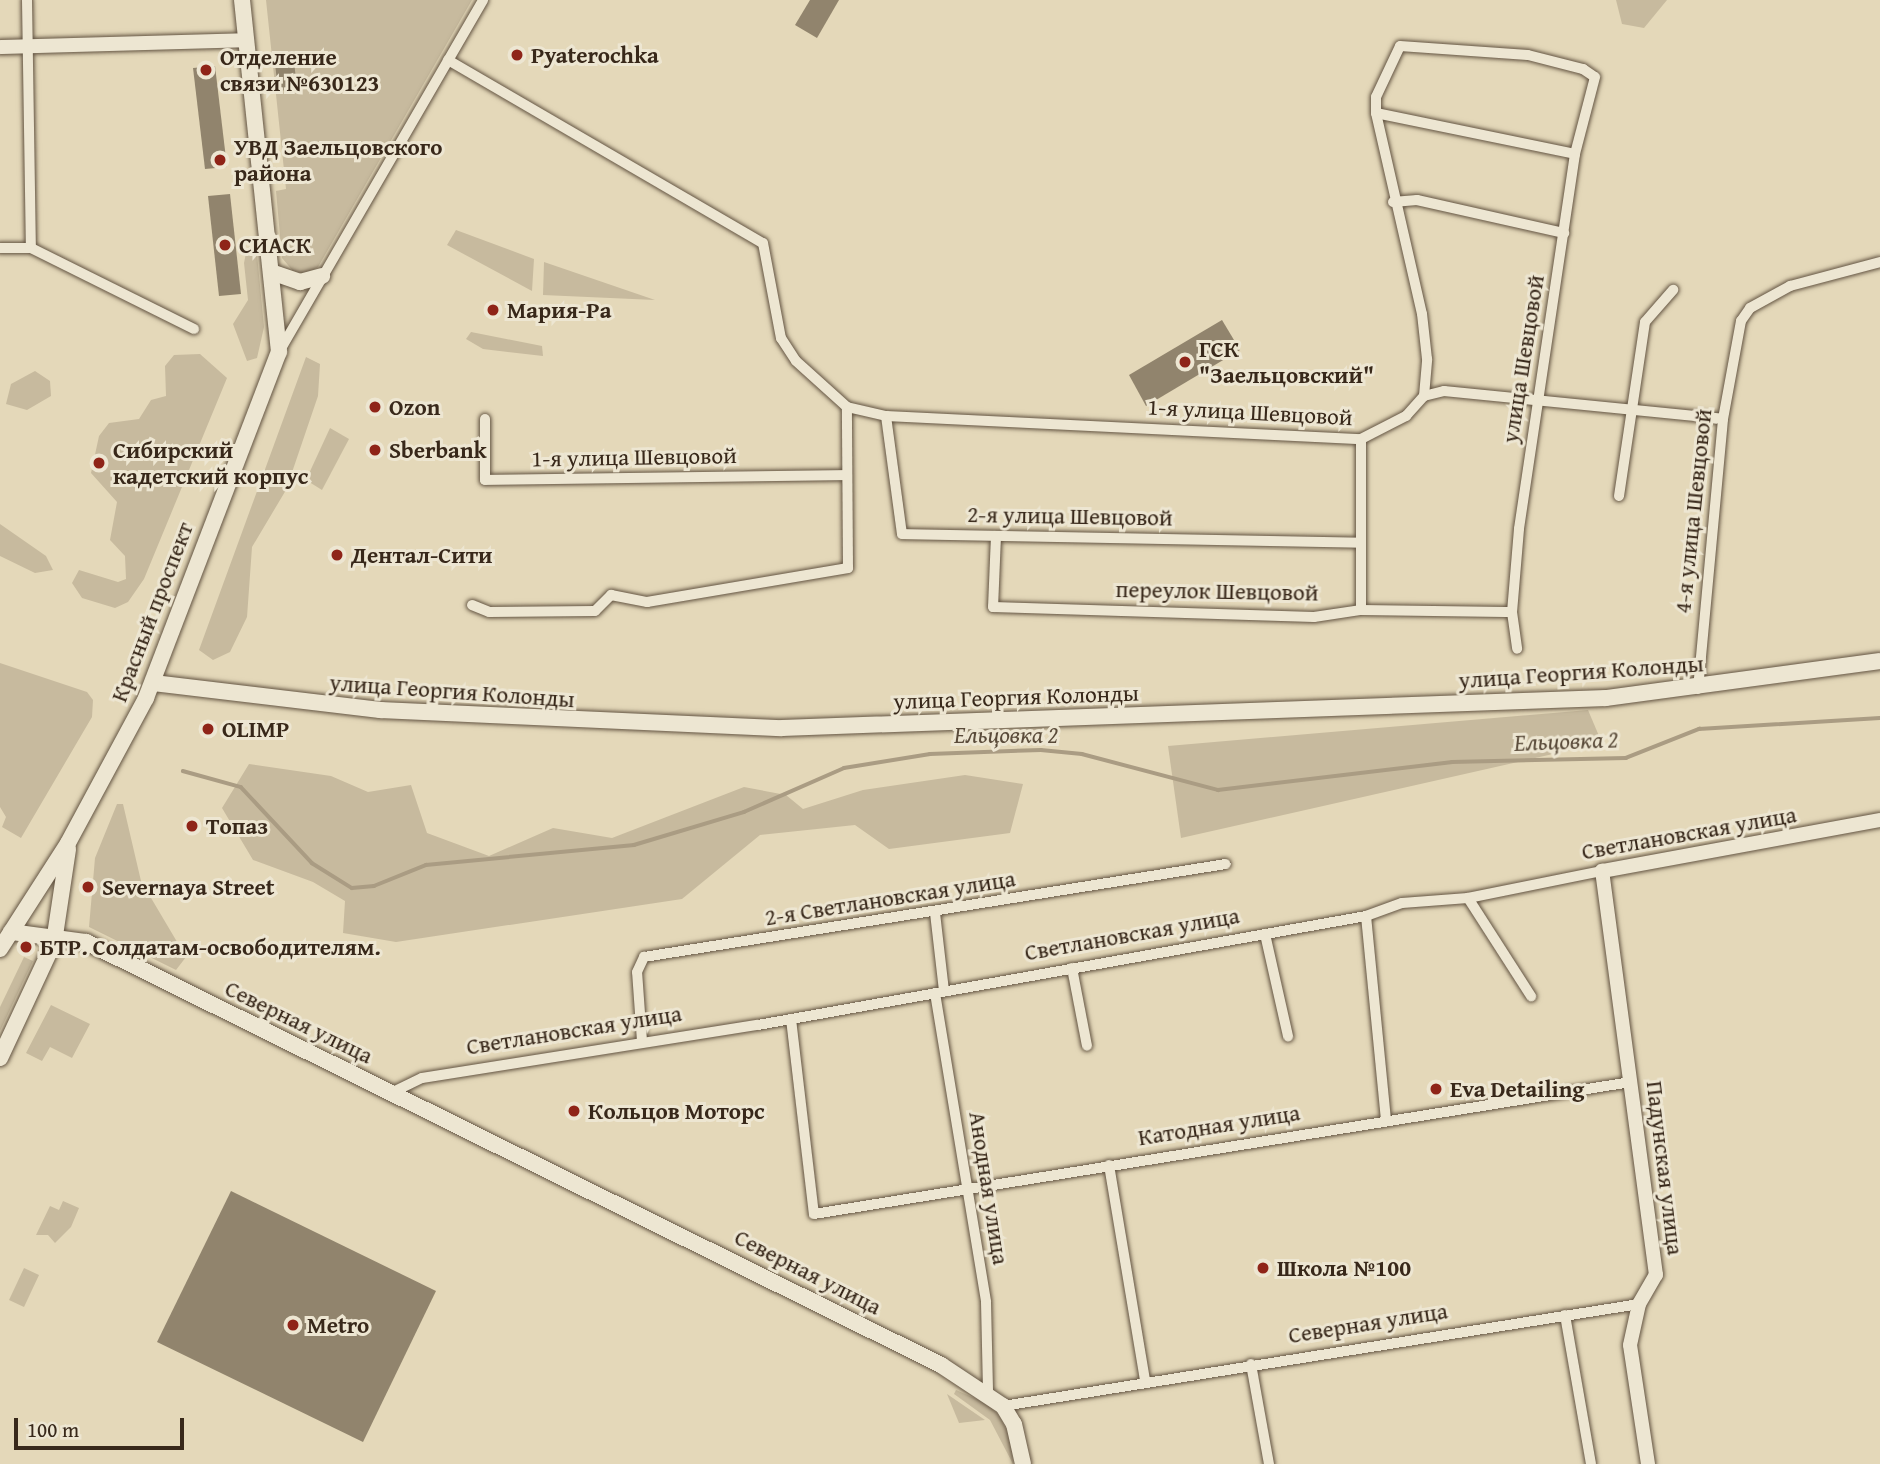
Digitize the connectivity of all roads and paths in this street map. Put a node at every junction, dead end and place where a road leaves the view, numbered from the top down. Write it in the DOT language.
graph roads {
  1 [pos="27,0"];
  2 [pos="242,0"];
  3 [pos="483,0"];
  4 [pos="246,40"];
  5 [pos="0,47"];
  6 [pos="26,47"];
  7 [pos="449,60"];
  8 [pos="1376,113"];
  9 [pos="1575,154"];
  10 [pos="1394,202"];
  11 [pos="1564,233"];
  12 [pos="0,248"];
  13 [pos="31,248"];
  14 [pos="1880,262"];
  15 [pos="274,273"];
  16 [pos="322,276"];
  17 [pos="1673,290"];
  18 [pos="194,329"];
  19 [pos="279,352"];
  20 [pos="1424,396"];
  21 [pos="1538,399"];
  22 [pos="847,407"];
  23 [pos="1631,410"];
  24 [pos="886,416"];
  25 [pos="485,419"];
  26 [pos="1723,419"];
  27 [pos="1360,439"];
  28 [pos="846,475"];
  29 [pos="1619,496"];
  30 [pos="996,536"];
  31 [pos="1357,543"];
  32 [pos="472,605"];
  33 [pos="1361,610"];
  34 [pos="1512,612"];
  35 [pos="1517,649"];
  36 [pos="1880,661"];
  37 [pos="153,683"];
  38 [pos="1698,689"];
  39 [pos="1880,820"];
  40 [pos="68,843"];
  41 [pos="1226,864"];
  42 [pos="1602,872"];
  43 [pos="1468,898"];
  44 [pos="935,913"];
  45 [pos="1366,916"];
  46 [pos="6,932"];
  47 [pos="56,934"];
  48 [pos="1265,934"];
  49 [pos="0,949"];
  50 [pos="1072,968"];
  51 [pos="939,992"];
  52 [pos="1531,996"];
  53 [pos="791,1019"];
  54 [pos="1288,1036"];
  55 [pos="642,1041"];
  56 [pos="1087,1046"];
  57 [pos="0,1058"];
  58 [pos="1631,1082"];
  59 [pos="393,1092"];
  60 [pos="1387,1120"];
  61 [pos="1109,1165"];
  62 [pos="968,1191"];
  63 [pos="1639,1304"];
  64 [pos="1566,1314"];
  65 [pos="1251,1364"];
  66 [pos="1145,1381"];
  67 [pos="988,1391"];
  68 [pos="1003,1406"];
  69 [pos="1023,1464"];
  70 [pos="1269,1464"];
  71 [pos="1591,1464"];
  72 [pos="1648,1464"];
  1 -- 6 [label="street"];
  2 -- 4 [label="main road"];
  3 -- 7 [label="street"];
  4 -- 6 [label="street"];
  4 -- 15 [label="main road"];
  5 -- 6 [label="street"];
  6 -- 13 [label="street"];
  7 -- 16 [label="street"];
  7 -- 22 [label="street"];
  8 -- 9 [label="street"];
  8 -- 9 [label="street, улица Шевцовой"];
  8 -- 10 [label="street"];
  9 -- 11 [label="street, улица Шевцовой"];
  10 -- 11 [label="street"];
  10 -- 20 [label="street"];
  11 -- 21 [label="street, улица Шевцовой"];
  12 -- 13 [label="street"];
  13 -- 18 [label="street"];
  14 -- 26 [label="street, 4-я улица Шевцовой"];
  15 -- 16 [label="main road"];
  15 -- 19 [label="main road"];
  16 -- 19 [label="street"];
  17 -- 23 [label="street"];
  19 -- 37 [label="main road, Красный проспект"];
  20 -- 21 [label="street"];
  20 -- 27 [label="street, 1-я улица Шевцовой"];
  21 -- 23 [label="street"];
  21 -- 34 [label="street, улица Шевцовой"];
  22 -- 24 [label="street, 1-я улица Шевцовой"];
  22 -- 28 [label="street"];
  23 -- 26 [label="street"];
  23 -- 29 [label="street"];
  24 -- 27 [label="street, 1-я улица Шевцовой"];
  24 -- 30 [label="street, 2-я улица Шевцовой"];
  25 -- 28 [label="street, 1-я улица Шевцовой"];
  26 -- 38 [label="street, 4-я улица Шевцовой"];
  27 -- 31 [label="street"];
  28 -- 32 [label="street"];
  30 -- 31 [label="street, 2-я улица Шевцовой"];
  30 -- 33 [label="street, переулок Шевцовой"];
  31 -- 33 [label="street"];
  33 -- 34 [label="street, переулок Шевцовой"];
  34 -- 35 [label="street, улица Шевцовой"];
  36 -- 38 [label="main road, улица Георгия Колонды"];
  37 -- 38 [label="main road, улица Георгия Колонды"];
  37 -- 40 [label="main road, Красный проспект"];
  39 -- 42 [label="street, Светлановская улица"];
  40 -- 46 [label="main road, Красный проспект"];
  40 -- 47 [label="main road, Красный проспект"];
  41 -- 44 [label="street, 2-я Светлановская улица"];
  42 -- 43 [label="street, Светлановская улица"];
  42 -- 58 [label="street, Падунская улица"];
  43 -- 45 [label="street, Светлановская улица"];
  43 -- 52 [label="street"];
  44 -- 51 [label="street, Анодная улица"];
  44 -- 55 [label="street, 2-я Светлановская улица"];
  45 -- 48 [label="street, Светлановская улица"];
  45 -- 60 [label="street"];
  46 -- 47 [label="main road, Северная улица"];
  46 -- 49 [label="main road, Красный проспект"];
  47 -- 57 [label="main road, Красный проспект"];
  47 -- 59 [label="main road, Северная улица"];
  48 -- 50 [label="street, Светлановская улица"];
  48 -- 54 [label="street"];
  50 -- 51 [label="street, Светлановская улица"];
  50 -- 56 [label="street"];
  51 -- 53 [label="street, Светлановская улица"];
  51 -- 62 [label="street, Анодная улица"];
  53 -- 55 [label="street, Светлановская улица"];
  53 -- 62 [label="street, Катодная улица"];
  55 -- 59 [label="street, Светлановская улица"];
  58 -- 60 [label="street, Катодная улица"];
  58 -- 63 [label="street, Падунская улица"];
  59 -- 67 [label="main road, Северная улица"];
  60 -- 61 [label="street, Катодная улица"];
  61 -- 62 [label="street, Катодная улица"];
  61 -- 66 [label="street"];
  62 -- 67 [label="street, Анодная улица"];
  63 -- 64 [label="street, Северная улица"];
  63 -- 72 [label="street, Падунская улица"];
  64 -- 65 [label="street, Северная улица"];
  64 -- 71 [label="street"];
  65 -- 66 [label="street, Северная улица"];
  65 -- 70 [label="street"];
  66 -- 68 [label="street, Северная улица"];
  67 -- 68 [label="main road, Северная улица"];
  68 -- 69 [label="main road"];
}
